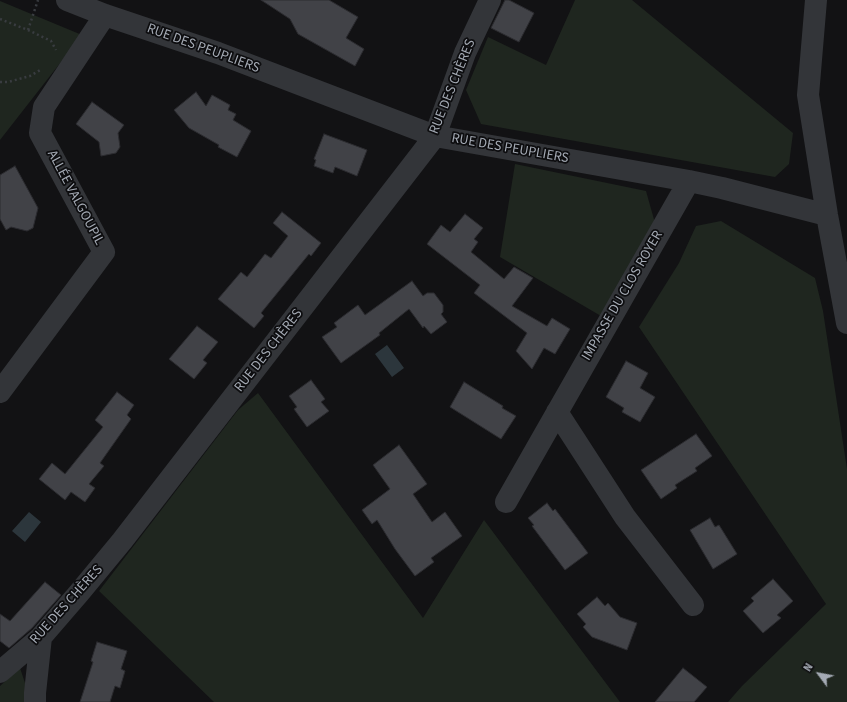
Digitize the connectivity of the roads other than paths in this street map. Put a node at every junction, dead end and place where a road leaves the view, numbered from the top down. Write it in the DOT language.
graph roads {
  1 [pos="67,0"];
  2 [pos="490,0"];
  3 [pos="816,0"];
  4 [pos="106,15"];
  5 [pos="435,136"];
  6 [pos="689,181"];
  7 [pos="826,215"];
  8 [pos="847,323"];
  9 [pos="0,392"];
  10 [pos="557,412"];
  11 [pos="506,502"];
  12 [pos="693,605"];
  13 [pos="41,637"];
  14 [pos="0,672"];
  15 [pos="35,702"];
  1 -- 4 [label="street, RUE DES PEUPLIERS"];
  2 -- 5 [label="street, RUE DES CHÈRES"];
  3 -- 7 [label="street"];
  4 -- 5 [label="street, RUE DES PEUPLIERS"];
  4 -- 9 [label="street, ALLÉE VALGOUPIL"];
  5 -- 6 [label="street, RUE DES PEUPLIERS"];
  5 -- 13 [label="street, RUE DES CHÈRES"];
  6 -- 7 [label="street, RUE DES PEUPLIERS"];
  6 -- 10 [label="street, IMPASSE DU CLOS ROYER"];
  7 -- 8 [label="street"];
  10 -- 11 [label="street, IMPASSE DU CLOS ROYER"];
  10 -- 12 [label="street"];
  13 -- 14 [label="street, RUE DES CHÈRES"];
  13 -- 15 [label="street"];
}
